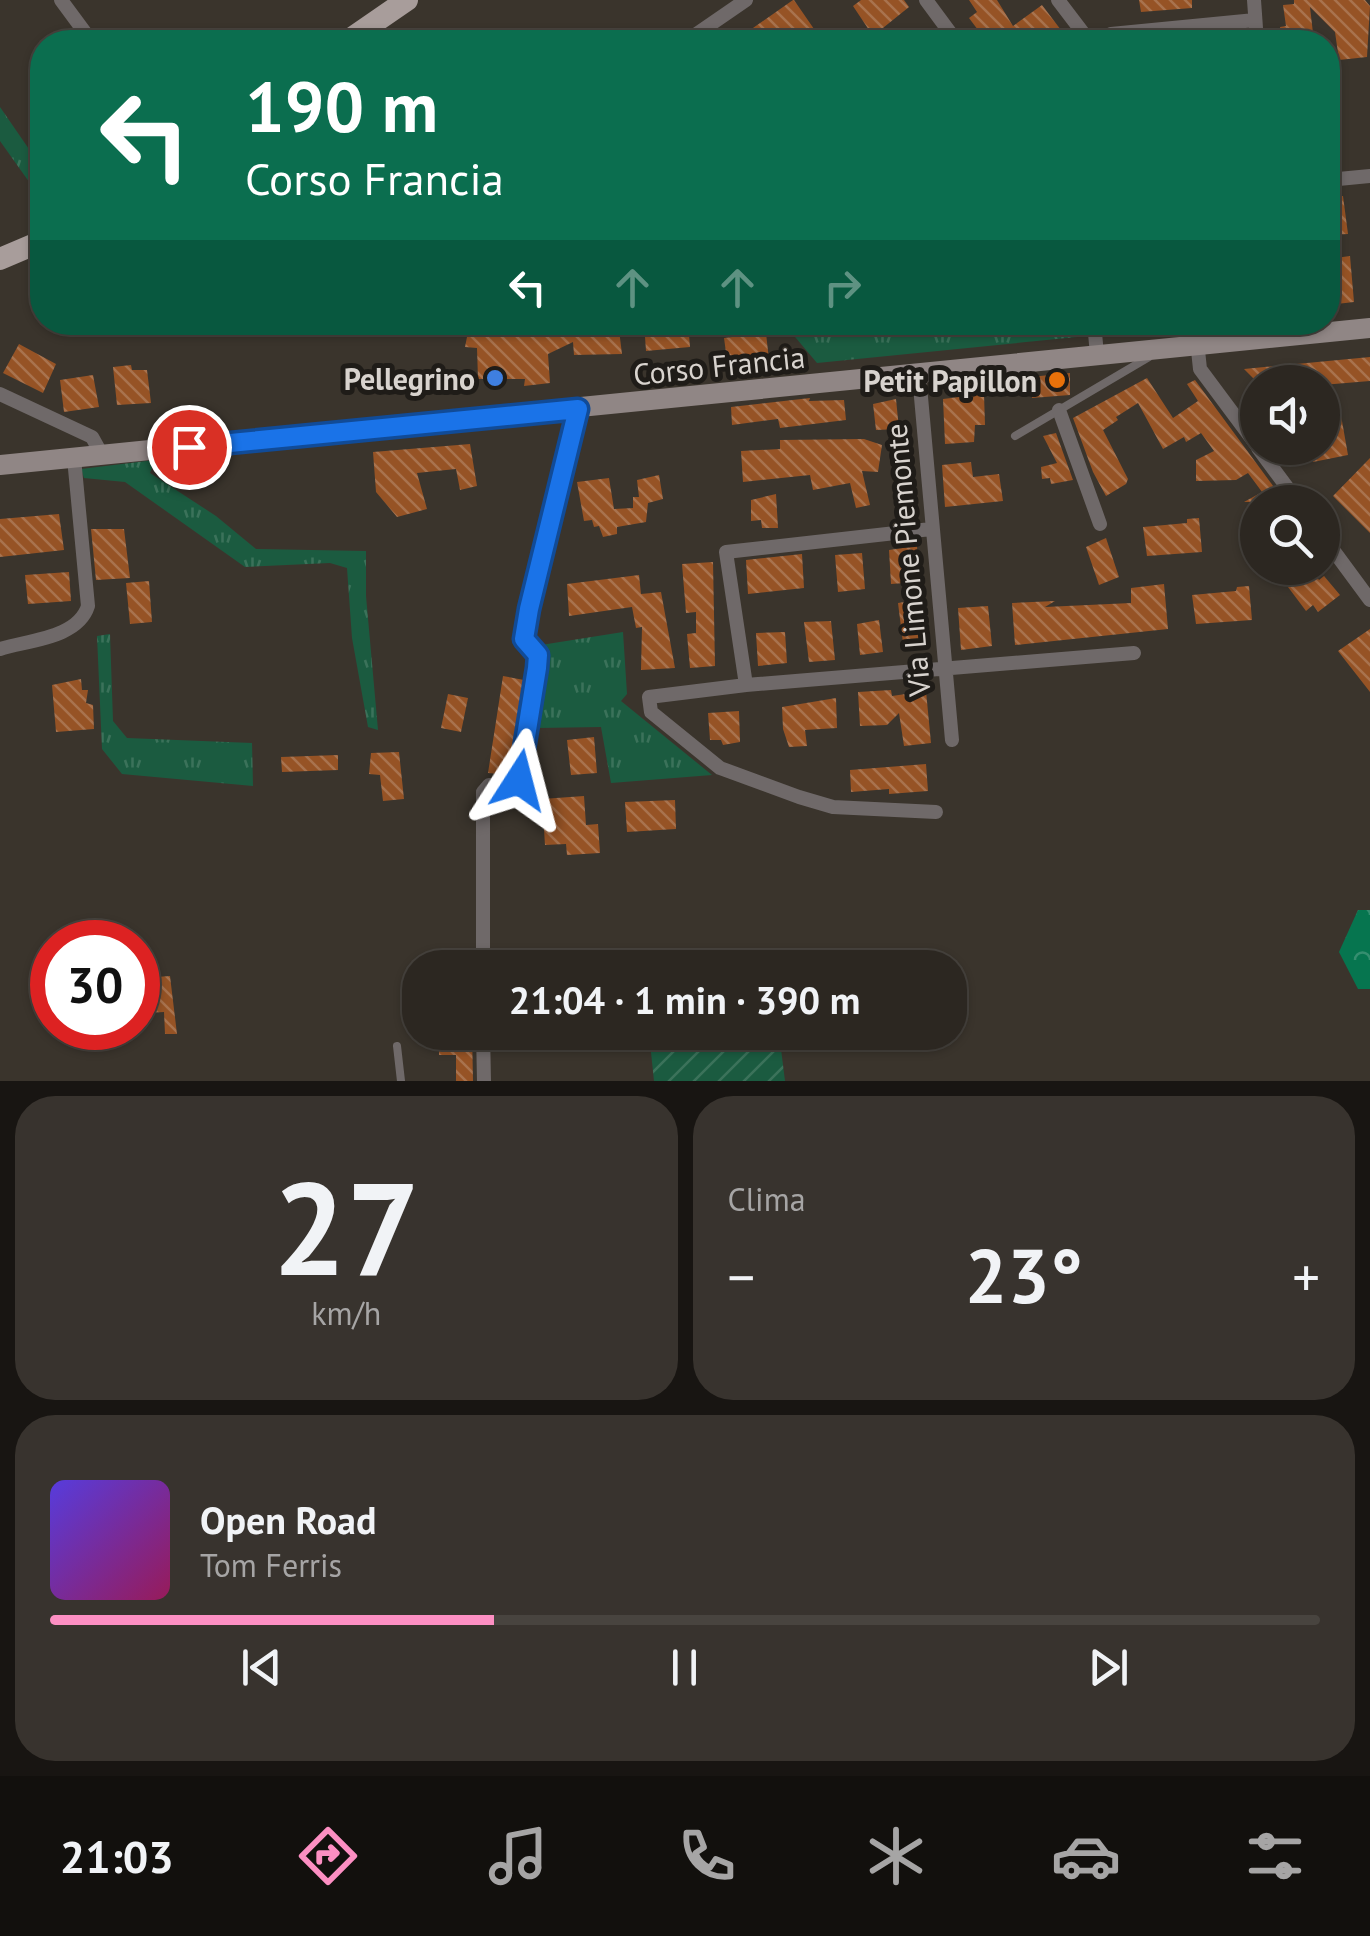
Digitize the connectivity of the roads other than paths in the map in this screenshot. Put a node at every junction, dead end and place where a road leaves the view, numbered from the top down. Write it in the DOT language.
graph roads {
  1 [pos="61,0"];
  2 [pos="407,0"];
  3 [pos="746,0"];
  4 [pos="926,0"];
  5 [pos="1058,0"];
  6 [pos="1254,0"];
  7 [pos="1255,20"];
  8 [pos="83,30"];
  9 [pos="363,30"];
  10 [pos="702,30"];
  11 [pos="948,30"];
  12 [pos="1082,30"];
  13 [pos="1152,30"];
  14 [pos="1256,30"];
  15 [pos="1370,176"];
  16 [pos="1340,179"];
  17 [pos="30,246"];
  18 [pos="0,259"];
  19 [pos="1370,328"];
  20 [pos="1340,331"];
  21 [pos="1095,335"];
  22 [pos="1195,335"];
  23 [pos="1298,335"];
  24 [pos="1196,345"];
  25 [pos="1163,348"];
  26 [pos="1097,356"];
  27 [pos="919,374"];
  28 [pos="0,394"];
  29 [pos="578,409"];
  30 [pos="1059,410"];
  31 [pos="1240,423"];
  32 [pos="1015,436"];
  33 [pos="102,455"];
  34 [pos="74,458"];
  35 [pos="0,465"];
  36 [pos="1100,524"];
  37 [pos="932,530"];
  38 [pos="1340,559"];
  39 [pos="1370,600"];
  40 [pos="0,650"];
  41 [pos="1134,653"];
  42 [pos="943,668"];
  43 [pos="746,685"];
  44 [pos="952,740"];
  45 [pos="936,812"];
  46 [pos="484,950"];
  47 [pos="397,1046"];
  48 [pos="484,1050"];
  49 [pos="401,1081"];
  50 [pos="484,1081"];
  1 -- 8 [label="street"];
  2 -- 9 [label="main road"];
  3 -- 10 [label="street"];
  4 -- 11 [label="street"];
  5 -- 12 [label="street"];
  6 -- 7 [label="street"];
  7 -- 13 [label="street"];
  7 -- 14 [label="street"];
  15 -- 16 [label="street"];
  17 -- 18 [label="main road"];
  19 -- 20 [label="main road, Corso Francia"];
  21 -- 26 [label="street"];
  22 -- 24 [label="street"];
  23 -- 24 [label="main road, Corso Francia"];
  24 -- 25 [label="main road, Corso Francia"];
  24 -- 31 [label="street"];
  25 -- 26 [label="main road, Corso Francia"];
  25 -- 30 [label="lane"];
  26 -- 27 [label="main road, Corso Francia"];
  27 -- 29 [label="main road, Corso Francia"];
  27 -- 37 [label="street, Via Limone Piemonte"];
  28 -- 33 [label="street"];
  29 -- 33 [label="main road, Corso Francia"];
  29 -- 46 [label="street"];
  30 -- 32 [label="lane"];
  30 -- 36 [label="street"];
  33 -- 34 [label="main road, Corso Francia"];
  34 -- 35 [label="main road, Corso Francia"];
  34 -- 40 [label="street"];
  37 -- 42 [label="street, Via Limone Piemonte"];
  37 -- 43 [label="street"];
  38 -- 39 [label="street"];
  41 -- 42 [label="street"];
  42 -- 43 [label="street"];
  42 -- 44 [label="street, Via Limone Piemonte"];
  43 -- 45 [label="street"];
  47 -- 49 [label="lane"];
  48 -- 50 [label="street"];
}
